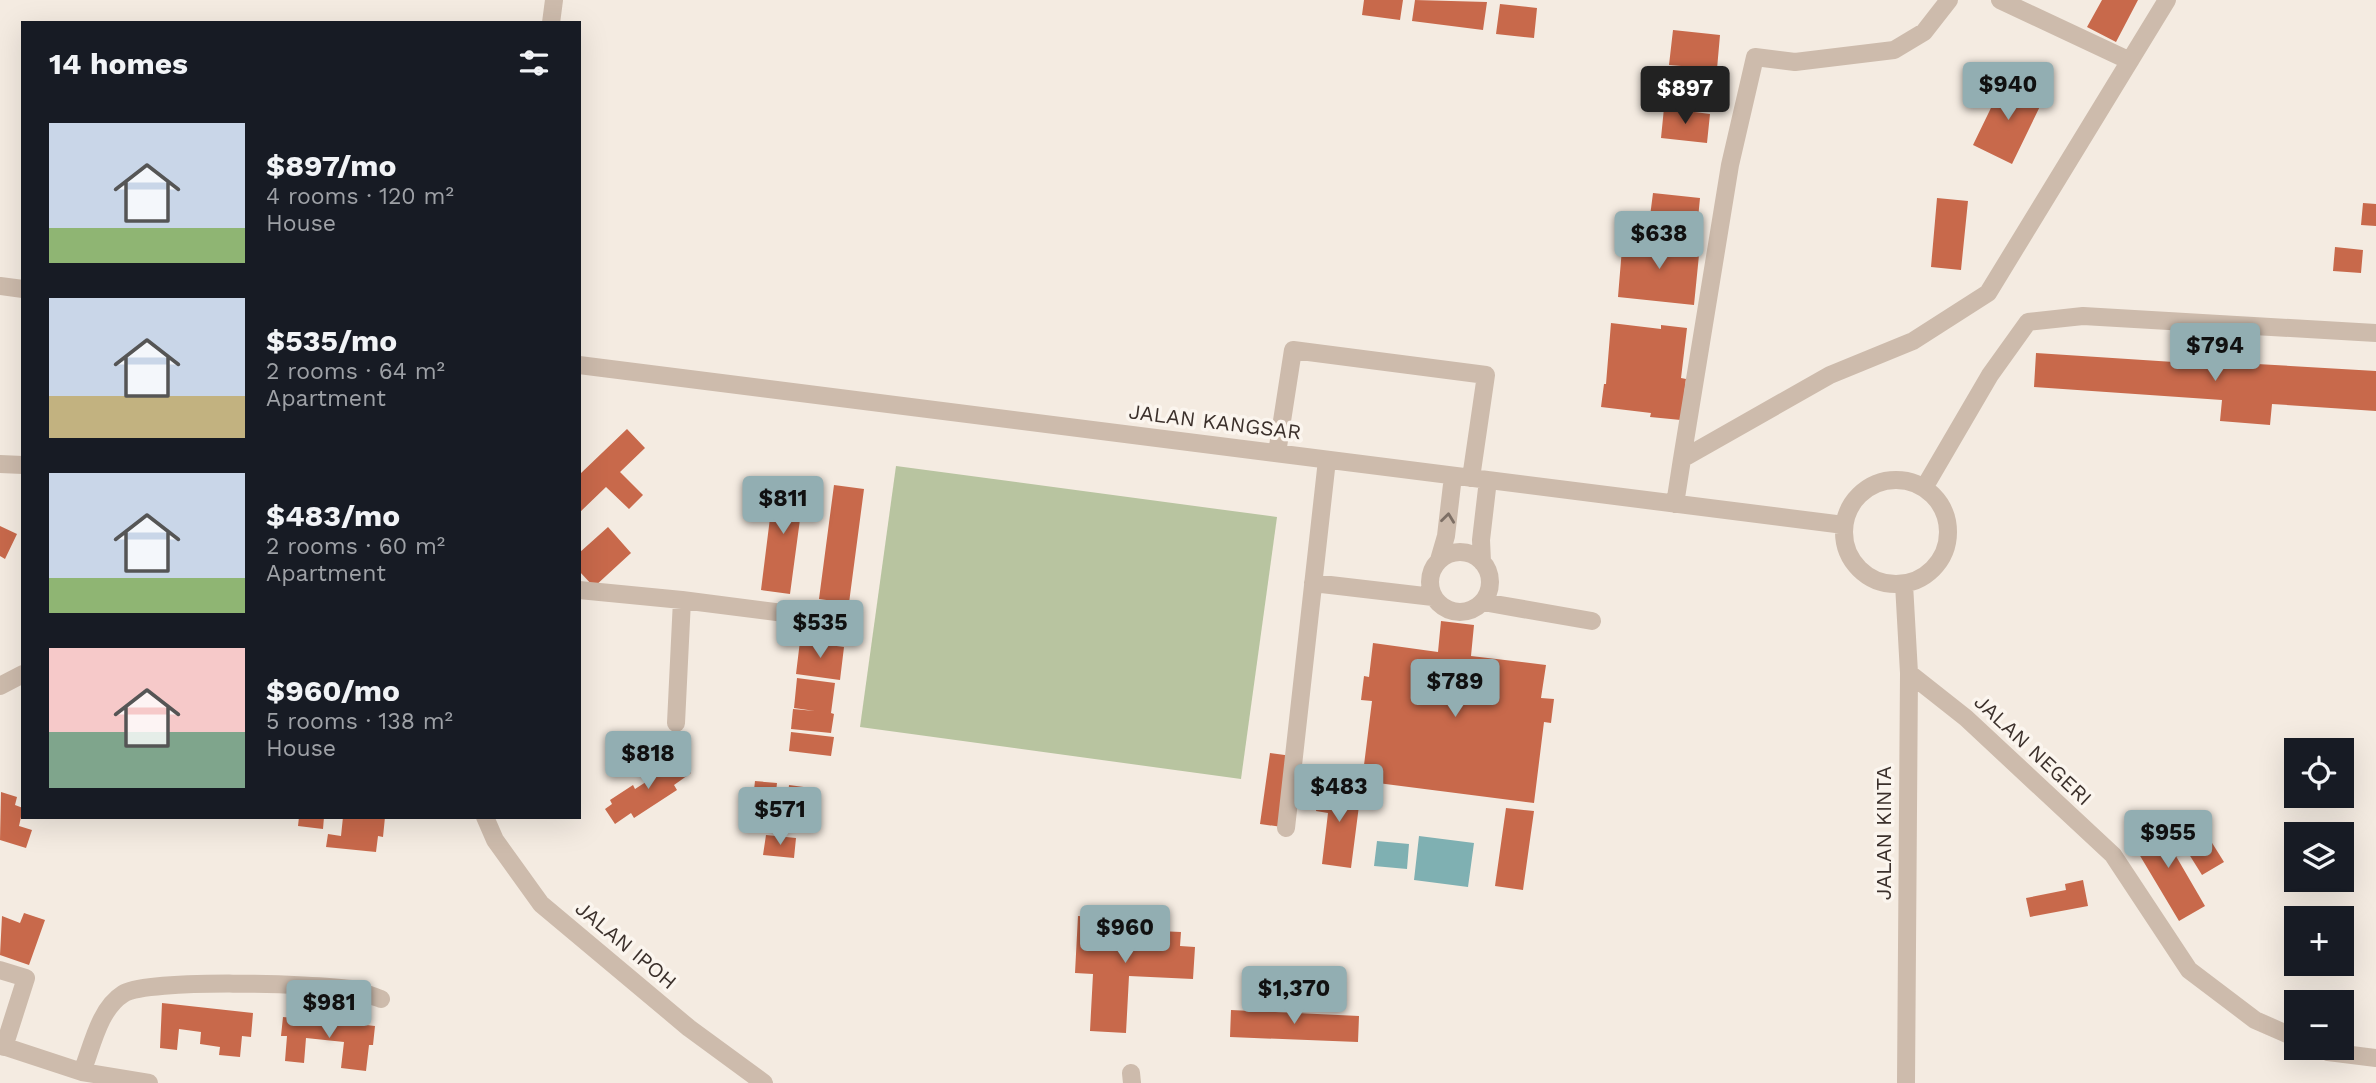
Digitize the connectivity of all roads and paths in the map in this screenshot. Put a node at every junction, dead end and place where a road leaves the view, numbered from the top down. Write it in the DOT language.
graph roads {
  1 [pos="554,0"];
  2 [pos="1949,0"];
  3 [pos="2000,0"];
  4 [pos="2167,0"];
  5 [pos="551,21"];
  6 [pos="2130,61"];
  7 [pos="0,286"];
  8 [pos="21,289"];
  9 [pos="2376,333"];
  10 [pos="581,365"];
  11 [pos="1277,453"];
  12 [pos="1682,459"];
  13 [pos="1327,460"];
  14 [pos="0,464"];
  15 [pos="21,465"];
  16 [pos="1471,478"];
  17 [pos="1924,488"];
  18 [pos="1675,504"];
  19 [pos="1844,525"];
  20 [pos="1439,560"];
  21 [pos="1482,562"];
  22 [pos="1313,583"];
  23 [pos="1904,584"];
  24 [pos="581,590"];
  25 [pos="1433,597"];
  26 [pos="682,600"];
  27 [pos="1483,602"];
  28 [pos="815,617"];
  29 [pos="1592,621"];
  30 [pos="1909,673"];
  31 [pos="21,675"];
  32 [pos="0,686"];
  33 [pos="676,723"];
  34 [pos="486,819"];
  35 [pos="1286,828"];
  36 [pos="0,970"];
  37 [pos="382,999"];
  38 [pos="2284,1033"];
  39 [pos="2,1046"];
  40 [pos="2354,1055"];
  41 [pos="2376,1058"];
  42 [pos="82,1072"];
  43 [pos="149,1083"];
  44 [pos="764,1083"];
  45 [pos="1906,1083"];
  1 -- 5 [label="street"];
  2 -- 12 [label="street"];
  3 -- 6 [label="street"];
  4 -- 6 [label="street"];
  6 -- 12 [label="street"];
  7 -- 8 [label="street"];
  9 -- 17 [label="street"];
  10 -- 11 [label="street, JALAN KANGSAR"];
  11 -- 13 [label="street, JALAN KANGSAR"];
  11 -- 16 [label="street"];
  12 -- 18 [label="street"];
  13 -- 16 [label="street, JALAN KANGSAR"];
  13 -- 22 [label="street"];
  14 -- 15 [label="street"];
  16 -- 18 [label="street, JALAN KANGSAR"];
  20 -- 16 [label="street, one-way"];
  16 -- 21 [label="street"];
  17 -- 19 [label="street"];
  17 -- 23 [label="street"];
  18 -- 19 [label="street, JALAN KANGSAR"];
  19 -- 23 [label="street"];
  20 -- 21 [label="street"];
  20 -- 25 [label="street"];
  21 -- 27 [label="street"];
  22 -- 25 [label="street"];
  22 -- 35 [label="street"];
  23 -- 30 [label="street, JALAN KINTA"];
  24 -- 26 [label="street"];
  25 -- 27 [label="street"];
  26 -- 28 [label="street"];
  26 -- 33 [label="street"];
  27 -- 29 [label="street"];
  30 -- 38 [label="street, JALAN NEGERI"];
  30 -- 45 [label="street, JALAN KINTA"];
  31 -- 32 [label="street"];
  34 -- 44 [label="street, JALAN IPOH"];
  36 -- 39 [label="street"];
  37 -- 42 [label="street"];
  39 -- 42 [label="street"];
  40 -- 41 [label="street"];
  42 -- 43 [label="street"];
}
